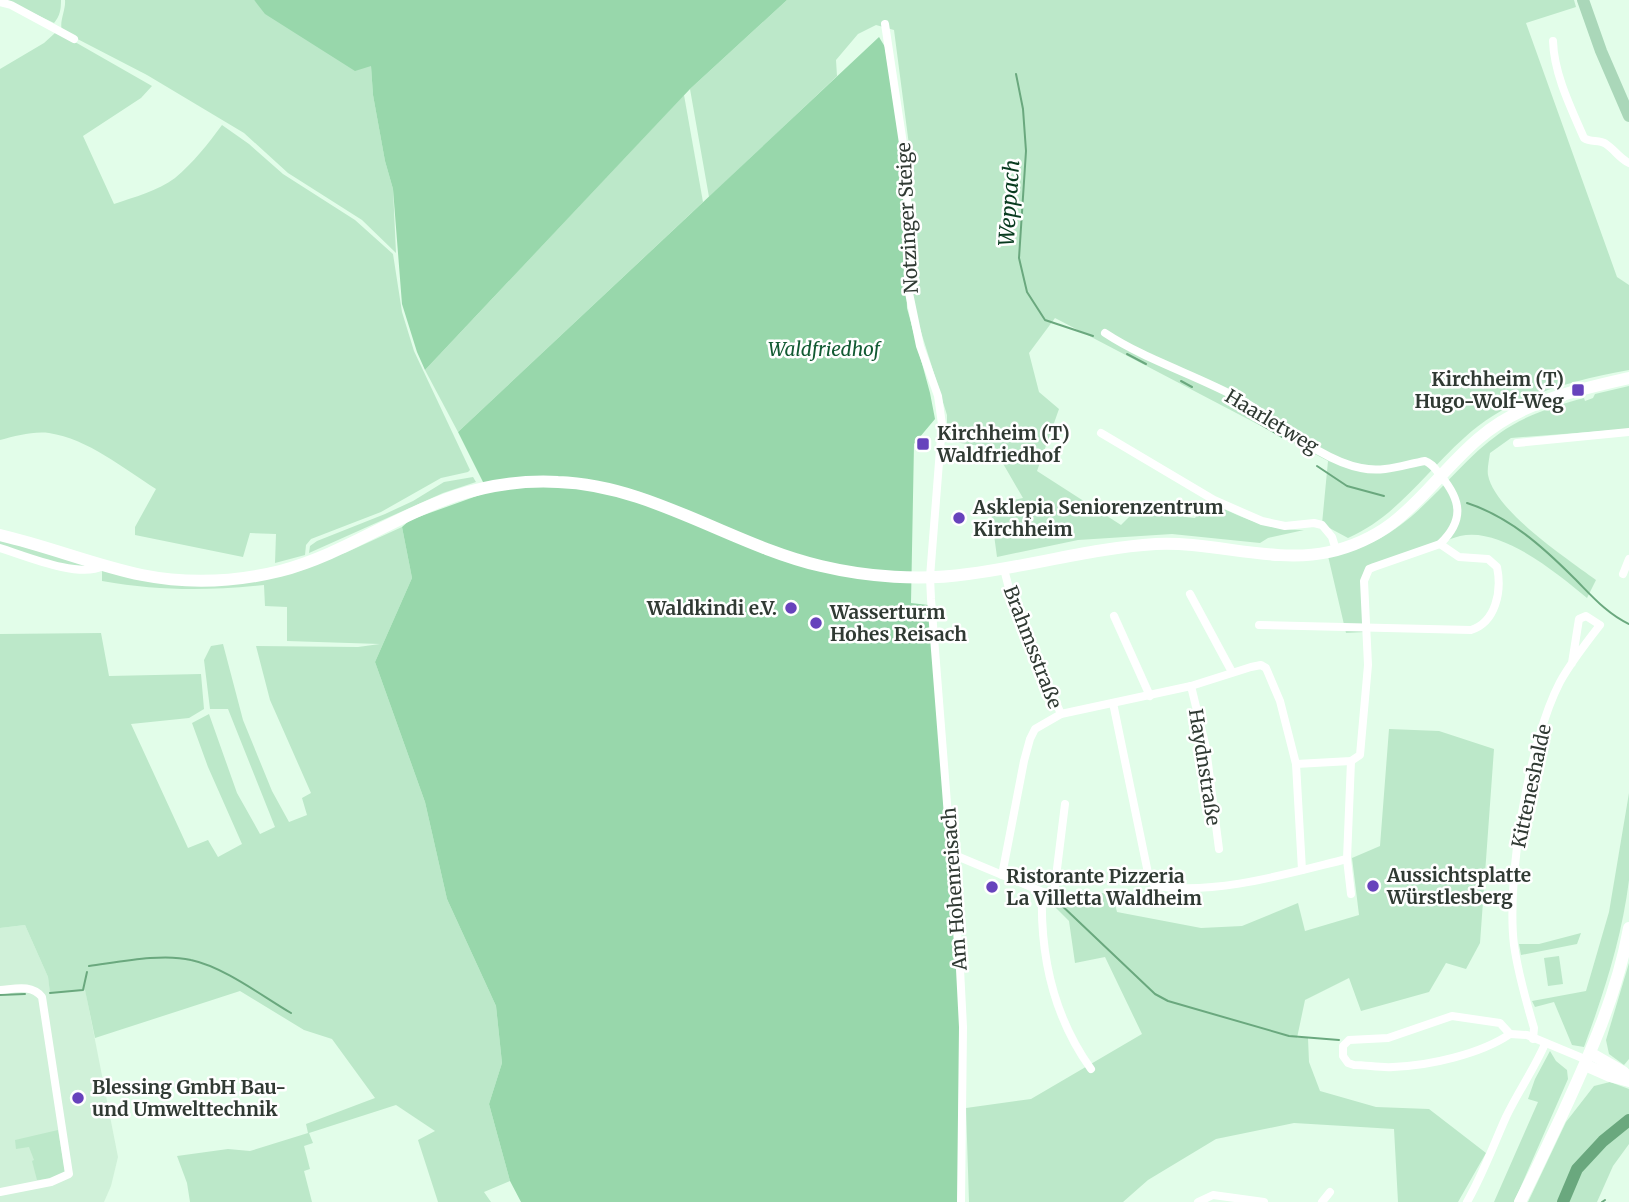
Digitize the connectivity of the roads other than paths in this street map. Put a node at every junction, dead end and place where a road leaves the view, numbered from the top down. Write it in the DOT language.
graph roads {
  1 [pos="1583,0"];
  2 [pos="0,2"];
  3 [pos="885,24"];
  4 [pos="74,39"];
  5 [pos="1553,41"];
  6 [pos="1629,116"];
  7 [pos="1629,163"];
  8 [pos="1105,332"];
  9 [pos="1629,378"];
  10 [pos="1629,432"];
  11 [pos="1101,433"];
  12 [pos="1517,443"];
  13 [pos="1442,477"];
  14 [pos="0,535"];
  15 [pos="1440,544"];
  16 [pos="0,548"];
  17 [pos="1336,550"];
  18 [pos="1629,559"];
  19 [pos="103,565"];
  20 [pos="1004,569"];
  21 [pos="1623,574"];
  22 [pos="930,577"];
  23 [pos="1190,594"];
  24 [pos="1114,616"];
  25 [pos="1259,625"];
  26 [pos="1367,629"];
  27 [pos="1572,663"];
  28 [pos="1232,672"];
  29 [pos="1191,686"];
  30 [pos="1150,696"];
  31 [pos="1113,703"];
  32 [pos="1061,714"];
  33 [pos="1351,761"];
  34 [pos="1296,764"];
  35 [pos="1065,804"];
  36 [pos="1219,849"];
  37 [pos="952,854"];
  38 [pos="1347,859"];
  39 [pos="1301,870"];
  40 [pos="1002,875"];
  41 [pos="1042,892"];
  42 [pos="1351,894"];
  43 [pos="1629,931"];
  44 [pos="0,990"];
  45 [pos="1510,1034"];
  46 [pos="1533,1039"];
  47 [pos="1545,1044"];
  48 [pos="1587,1060"];
  49 [pos="1091,1069"];
  50 [pos="1609,1076"];
  51 [pos="1629,1079"];
  52 [pos="1573,1090"];
  53 [pos="0,1192"];
  54 [pos="1330,1192"];
  55 [pos="961,1202"];
  56 [pos="1198,1202"];
  57 [pos="1264,1202"];
  58 [pos="1322,1202"];
  59 [pos="1467,1202"];
  60 [pos="1520,1202"];
  1 -- 6 [label="main road"];
  2 -- 4 [label="street"];
  3 -- 22 [label="street, Notzinger Steige"];
  5 -- 7 [label="street"];
  8 -- 13 [label="street, Haarletweg"];
  9 -- 13 [label="main road"];
  10 -- 12 [label="street"];
  11 -- 17 [label="street"];
  13 -- 15 [label="street"];
  13 -- 17 [label="main road"];
  14 -- 19 [label="main road"];
  15 -- 26 [label="street"];
  15 -- 26 [label="street"];
  16 -- 19 [label="street"];
  17 -- 20 [label="main road"];
  18 -- 21 [label="street"];
  19 -- 22 [label="main road"];
  20 -- 22 [label="main road"];
  20 -- 32 [label="street, Brahmsstraße"];
  22 -- 37 [label="street, Am Hohenreisach"];
  23 -- 28 [label="street"];
  24 -- 30 [label="street"];
  25 -- 26 [label="street"];
  26 -- 33 [label="street"];
  27 -- 27 [label="street, Kitteneshalde"];
  27 -- 46 [label="street, Kitteneshalde"];
  28 -- 29 [label="street"];
  28 -- 34 [label="street"];
  29 -- 30 [label="street"];
  29 -- 36 [label="street, Haydnstraße"];
  30 -- 31 [label="street"];
  31 -- 32 [label="street"];
  31 -- 39 [label="street"];
  32 -- 40 [label="street, Brahmsstraße"];
  33 -- 34 [label="street"];
  33 -- 38 [label="street"];
  34 -- 39 [label="street"];
  35 -- 41 [label="street"];
  37 -- 40 [label="street"];
  37 -- 55 [label="street, Am Hohenreisach"];
  38 -- 39 [label="street"];
  38 -- 42 [label="street"];
  40 -- 41 [label="street"];
  41 -- 49 [label="street"];
  43 -- 48 [label="main road"];
  44 -- 53 [label="street"];
  45 -- 45 [label="street"];
  45 -- 46 [label="street"];
  46 -- 47 [label="street"];
  47 -- 48 [label="street"];
  47 -- 59 [label="street"];
  48 -- 50 [label="main road"];
  48 -- 51 [label="main road"];
  48 -- 52 [label="main road"];
  50 -- 51 [label="main road"];
  50 -- 52 [label="main road"];
  52 -- 60 [label="main road"];
  54 -- 58 [label="street"];
  56 -- 57 [label="street"];
}
